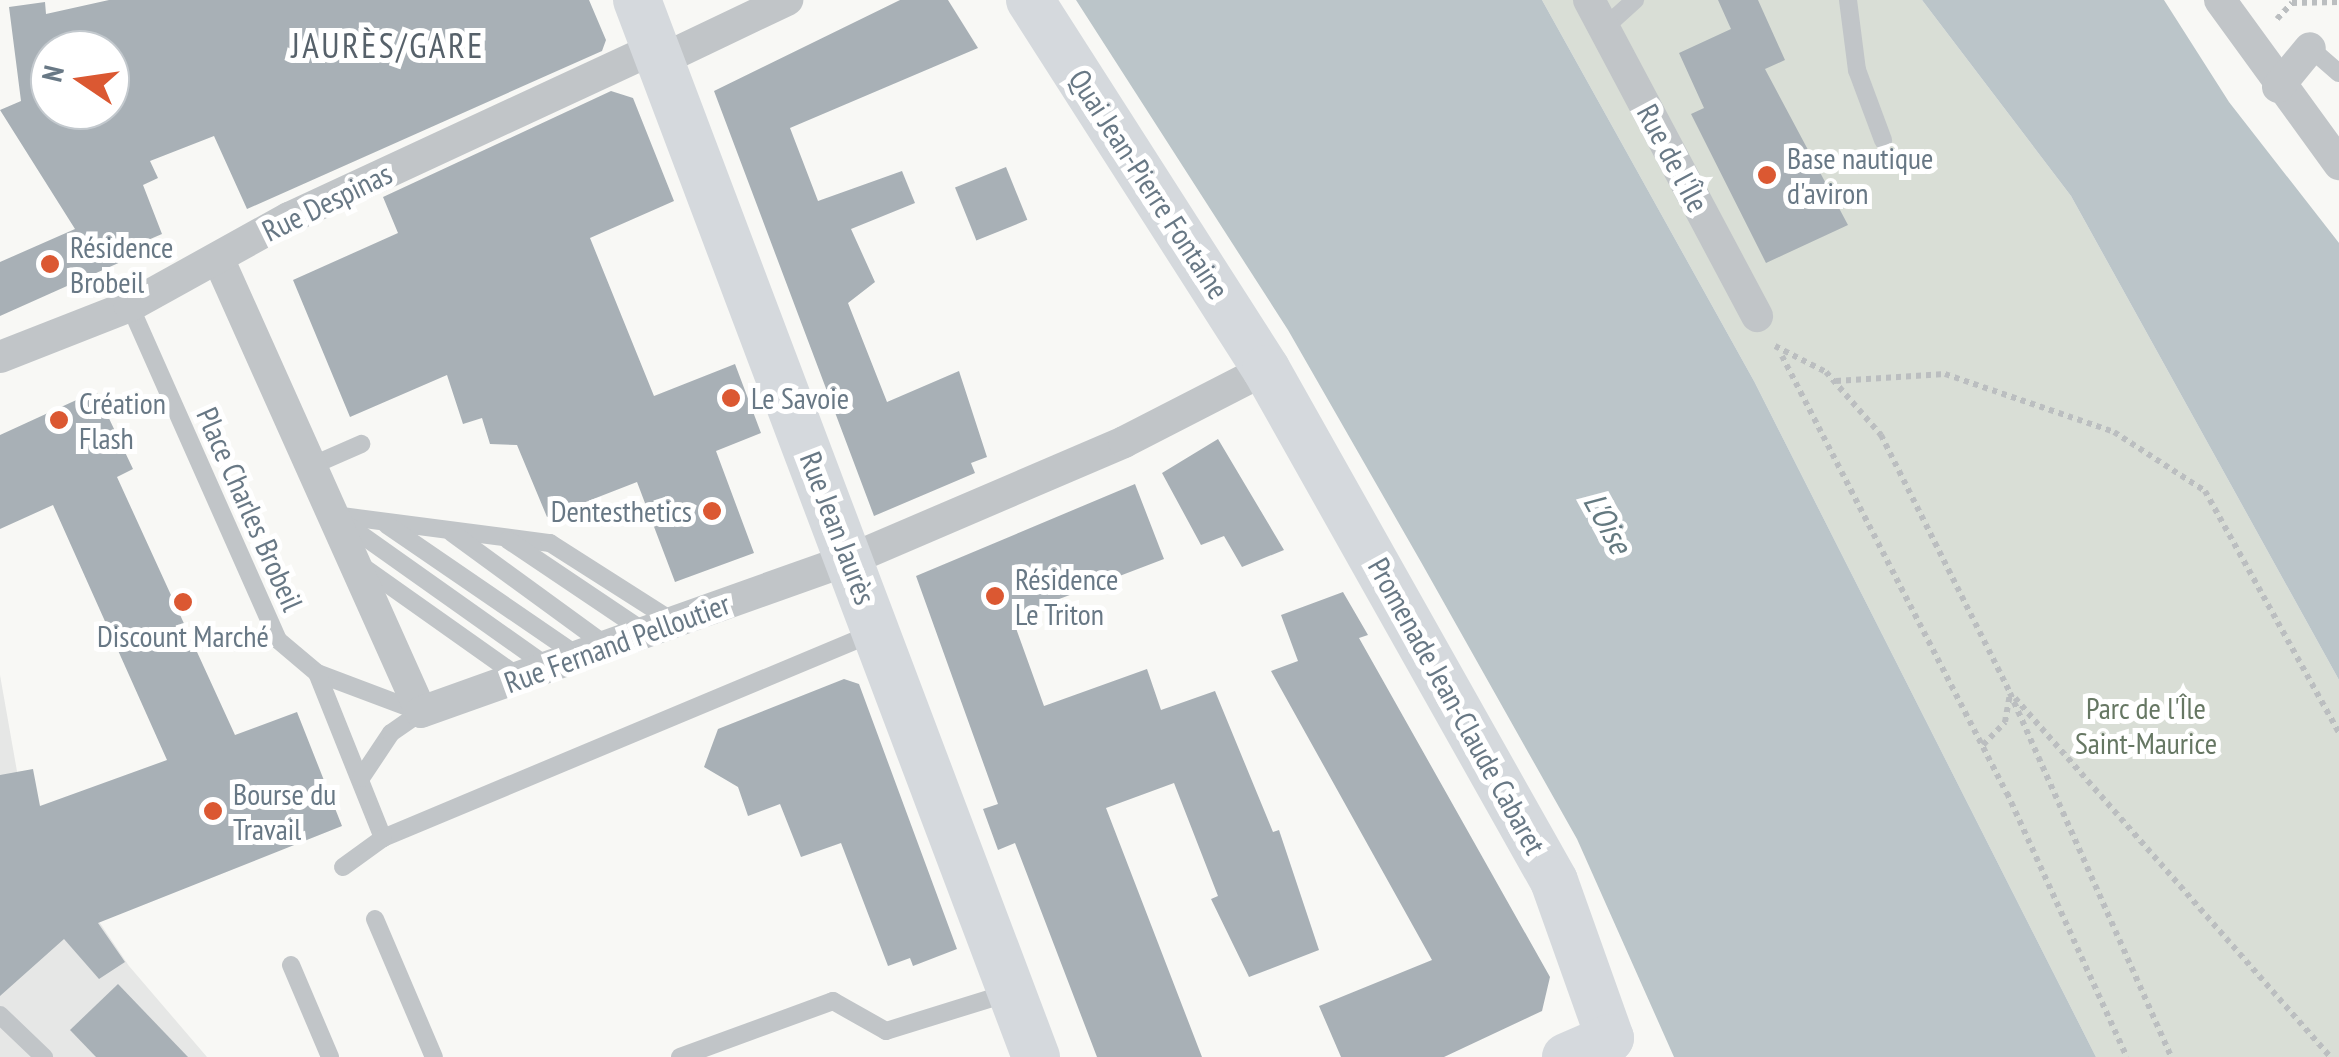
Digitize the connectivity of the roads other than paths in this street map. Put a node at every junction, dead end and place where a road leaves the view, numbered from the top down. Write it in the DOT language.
graph roads {
  1 [pos="637,0"];
  2 [pos="787,0"];
  3 [pos="1030,0"];
  4 [pos="1636,0"];
  5 [pos="1848,0"];
  6 [pos="2220,0"];
  7 [pos="1596,14"];
  8 [pos="2310,48"];
  9 [pos="659,54"];
  10 [pos="2339,73"];
  11 [pos="2278,87"];
  12 [pos="1882,140"];
  13 [pos="2339,164"];
  14 [pos="218,258"];
  15 [pos="130,306"];
  16 [pos="1757,316"];
  17 [pos="0,358"];
  18 [pos="1266,369"];
  19 [pos="360,444"];
  20 [pos="311,466"];
  21 [pos="334,515"];
  22 [pos="383,522"];
  23 [pos="448,530"];
  24 [pos="503,537"];
  25 [pos="353,560"];
  26 [pos="849,560"];
  27 [pos="660,627"];
  28 [pos="877,631"];
  29 [pos="563,661"];
  30 [pos="317,673"];
  31 [pos="421,712"];
  32 [pos="361,778"];
  33 [pos="383,838"];
  34 [pos="343,867"];
  35 [pos="375,919"];
  36 [pos="291,965"];
  37 [pos="1012,992"];
  38 [pos="0,1016"];
  39 [pos="1614,1048"];
  40 [pos="44,1057"];
  41 [pos="330,1057"];
  42 [pos="434,1057"];
  43 [pos="680,1057"];
  44 [pos="1036,1057"];
  45 [pos="1566,1057"];
  1 -- 9 [label="street, Rue Jean Jaurès"];
  2 -- 9 [label="street, Rue Despinas"];
  3 -- 18 [label="street, Quai Jean-Pierre Fontaine"];
  4 -- 7 [label="lane"];
  5 -- 12 [label="lane"];
  6 -- 11 [label="street"];
  7 -- 16 [label="street, Rue de l'Île"];
  8 -- 10 [label="lane"];
  8 -- 11 [label="street"];
  9 -- 14 [label="street, Rue Despinas"];
  9 -- 26 [label="street, Rue Jean Jaurès"];
  11 -- 13 [label="street"];
  14 -- 15 [label="street, Rue Despinas"];
  14 -- 20 [label="street"];
  15 -- 17 [label="street, Rue Despinas"];
  15 -- 30 [label="lane, Place Charles Brobeil"];
  18 -- 26 [label="street, Rue Fernand Pelloutier"];
  18 -- 39 [label="street, Promenade Jean-Claude Cabaret"];
  19 -- 20 [label="lane"];
  20 -- 21 [label="street"];
  21 -- 22 [label="lane"];
  21 -- 25 [label="street"];
  21 -- 29 [label="lane"];
  22 -- 23 [label="lane"];
  22 -- 29 [label="lane"];
  23 -- 24 [label="lane"];
  23 -- 29 [label="lane"];
  24 -- 27 [label="lane"];
  24 -- 27 [label="lane"];
  25 -- 29 [label="lane"];
  25 -- 31 [label="street"];
  26 -- 27 [label="street, Rue Fernand Pelloutier"];
  26 -- 28 [label="street, Rue Jean Jaurès"];
  27 -- 29 [label="street, Rue Fernand Pelloutier"];
  28 -- 33 [label="lane"];
  28 -- 37 [label="street, Rue Jean Jaurès"];
  29 -- 31 [label="street, Rue Fernand Pelloutier"];
  30 -- 31 [label="lane, Place Charles Brobeil"];
  30 -- 32 [label="lane"];
  31 -- 32 [label="lane"];
  32 -- 33 [label="lane"];
  33 -- 34 [label="lane"];
  35 -- 42 [label="lane"];
  36 -- 41 [label="lane"];
  37 -- 43 [label="lane"];
  37 -- 44 [label="street, Rue Jean Jaurès"];
  38 -- 40 [label="lane"];
  39 -- 45 [label="street"];
}
